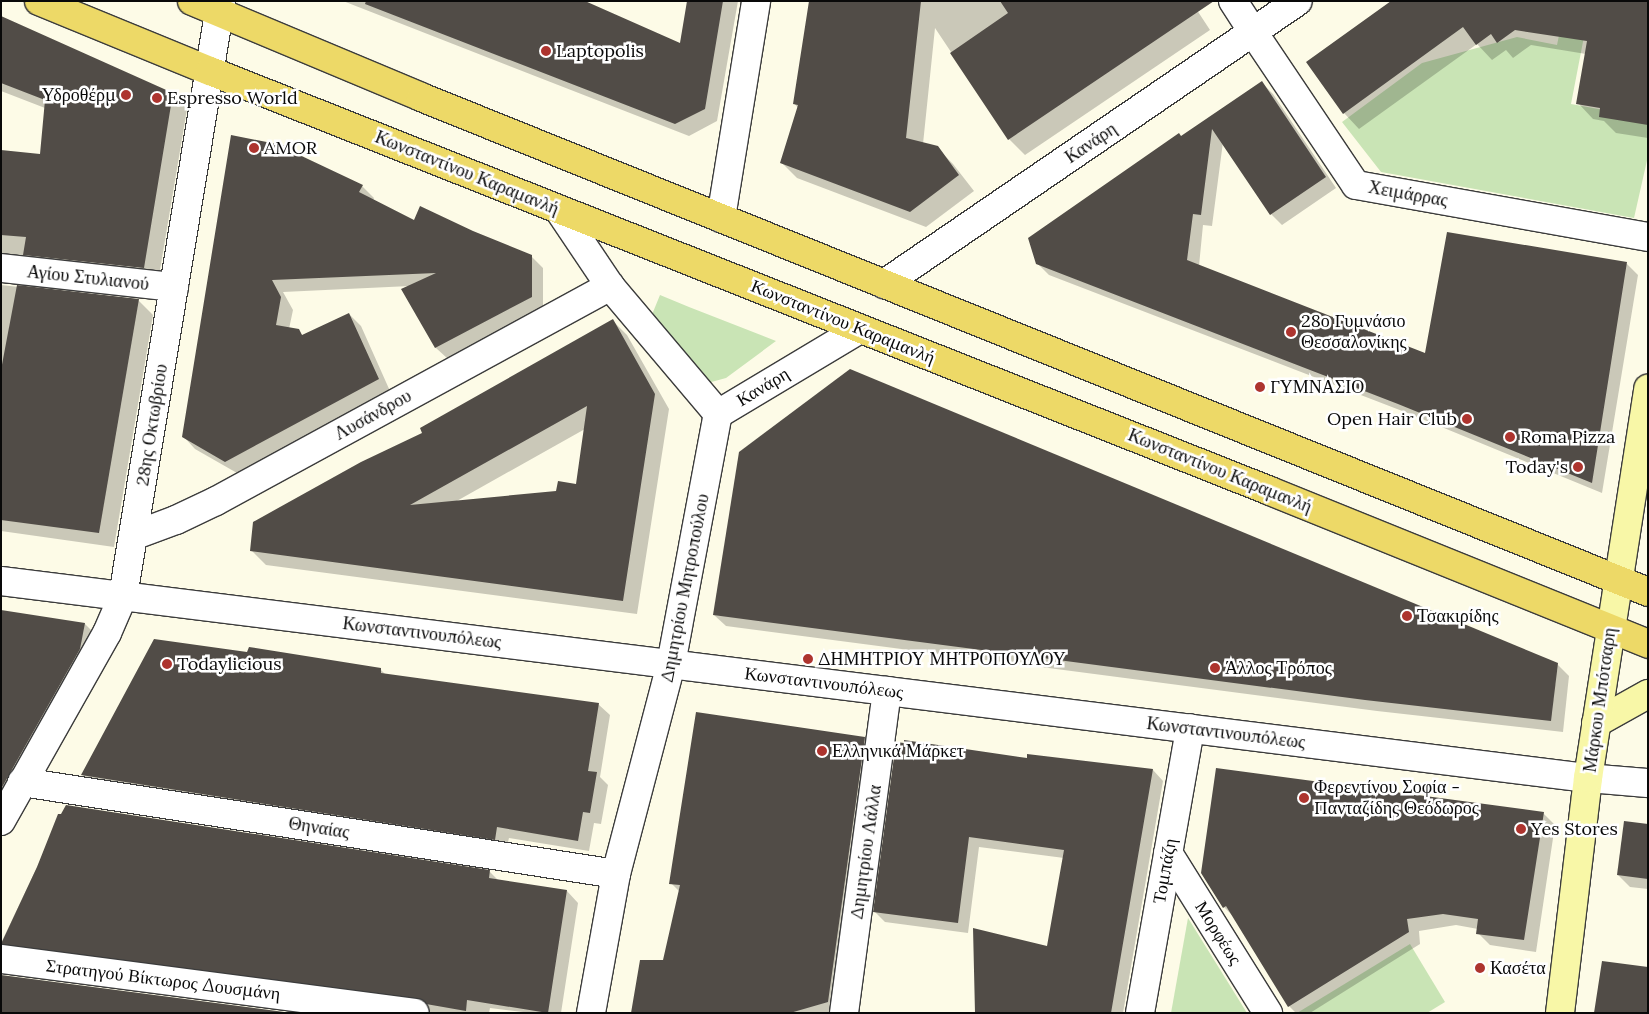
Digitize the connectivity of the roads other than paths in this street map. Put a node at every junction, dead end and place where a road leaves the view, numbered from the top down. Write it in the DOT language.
graph roads {
  1 [pos="39,1"];
  2 [pos="192,1"];
  3 [pos="756,1"];
  4 [pos="1233,1"];
  5 [pos="1298,1"];
  6 [pos="220,7"];
  7 [pos="1253,32"];
  8 [pos="210,72"];
  9 [pos="559,210"];
  10 [pos="721,218"];
  11 [pos="1648,237"];
  12 [pos="1,268"];
  13 [pos="884,284"];
  14 [pos="610,286"];
  15 [pos="174,287"];
  16 [pos="860,329"];
  17 [pos="1648,389"];
  18 [pos="718,414"];
  19 [pos="133,536"];
  20 [pos="1,581"];
  21 [pos="1618,581"];
  22 [pos="1648,592"];
  23 [pos="123,596"];
  24 [pos="1611,628"];
  25 [pos="1648,644"];
  26 [pos="672,664"];
  27 [pos="887,691"];
  28 [pos="1648,694"];
  29 [pos="1596,723"];
  30 [pos="1190,728"];
  31 [pos="1588,778"];
  32 [pos="22,782"];
  33 [pos="1648,783"];
  34 [pos="1,822"];
  35 [pos="1168,853"];
  36 [pos="616,874"];
  37 [pos="1,959"];
  38 [pos="414,1013"];
  39 [pos="591,1013"];
  40 [pos="844,1013"];
  41 [pos="1140,1013"];
  42 [pos="1268,1013"];
  43 [pos="1560,1013"];
  1 -- 8 [label="main road, Κωνσταντίνου Καραμανλή"];
  2 -- 6 [label="main road"];
  3 -- 10 [label="street"];
  4 -- 7 [label="street, Χειμάρρας"];
  5 -- 7 [label="street, Κανάρη"];
  6 -- 8 [label="street, 28ης Οκτωβρίου"];
  6 -- 10 [label="main road"];
  7 -- 11 [label="street, Χειμάρρας"];
  7 -- 13 [label="street, Κανάρη"];
  8 -- 9 [label="main road, Κωνσταντίνου Καραμανλή"];
  8 -- 15 [label="street, 28ης Οκτωβρίου"];
  9 -- 14 [label="street"];
  9 -- 16 [label="main road, Κωνσταντίνου Καραμανλή"];
  10 -- 13 [label="main road"];
  12 -- 15 [label="street, Αγίου Στυλιανού"];
  13 -- 21 [label="main road"];
  14 -- 18 [label="street"];
  14 -- 19 [label="street, Λυσάνδρου"];
  15 -- 19 [label="street, 28ης Οκτωβρίου"];
  16 -- 18 [label="street, Κανάρη"];
  16 -- 24 [label="main road, Κωνσταντίνου Καραμανλή"];
  17 -- 21 [label="main road, Μάρκου Μπότσαρη"];
  18 -- 26 [label="street, Δημητρίου Μητροπούλου"];
  19 -- 23 [label="street, 28ης Οκτωβρίου"];
  20 -- 23 [label="street, Κωνσταντινουπόλεως"];
  21 -- 22 [label="main road"];
  21 -- 24 [label="main road, Μάρκου Μπότσαρη"];
  23 -- 26 [label="street, Κωνσταντινουπόλεως"];
  23 -- 32 [label="street, 28ης Οκτωβρίου"];
  24 -- 25 [label="main road, Κωνσταντίνου Καραμανλή"];
  24 -- 29 [label="main road, Μάρκου Μπότσαρη"];
  26 -- 27 [label="street, Κωνσταντινουπόλεως"];
  26 -- 36 [label="street, Δημητρίου Μητροπούλου"];
  27 -- 30 [label="street, Κωνσταντινουπόλεως"];
  27 -- 40 [label="street, Δημητρίου Λάλλα"];
  28 -- 29 [label="main road"];
  29 -- 31 [label="main road, Μάρκου Μπότσαρη"];
  30 -- 31 [label="street, Κωνσταντινουπόλεως"];
  30 -- 35 [label="street, Τομπάζη"];
  31 -- 33 [label="street, Κωνσταντινουπόλεως"];
  31 -- 43 [label="main road, Μάρκου Μπότσαρη"];
  32 -- 34 [label="street, 28ης Οκτωβρίου"];
  32 -- 36 [label="street, Θηναίας"];
  35 -- 41 [label="street, Τομπάζη"];
  35 -- 42 [label="street, Μορφέως"];
  36 -- 39 [label="street, Δημητρίου Μητροπούλου"];
  37 -- 38 [label="street, Στρατηγού Βίκτωρος Δουσμάνη"];
}
